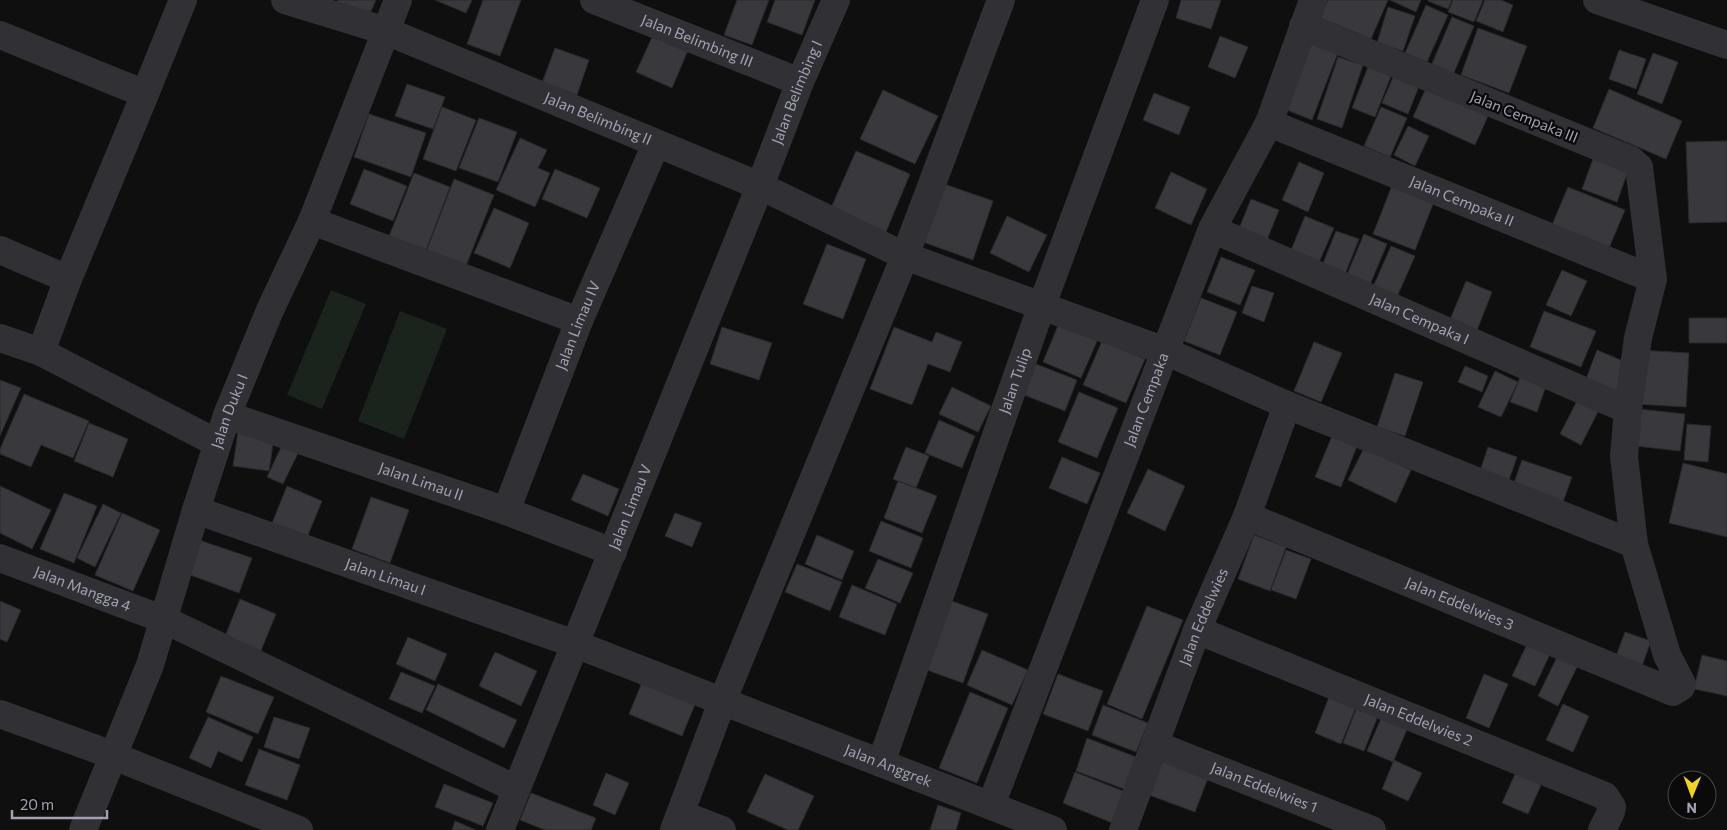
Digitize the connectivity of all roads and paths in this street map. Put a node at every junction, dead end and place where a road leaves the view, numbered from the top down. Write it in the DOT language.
graph roads {
  1 [pos="183,0"];
  2 [pos="285,0"];
  3 [pos="398,0"];
  4 [pos="594,0"];
  5 [pos="836,0"];
  6 [pos="1001,0"];
  7 [pos="1155,0"];
  8 [pos="1313,0"];
  9 [pos="1597,0"];
  10 [pos="1303,26"];
  11 [pos="386,31"];
  12 [pos="0,35"];
  13 [pos="1727,45"];
  14 [pos="800,82"];
  15 [pos="145,94"];
  16 [pos="1269,123"];
  17 [pos="656,144"];
  18 [pos="760,186"];
  19 [pos="312,220"];
  20 [pos="1212,229"];
  21 [pos="0,250"];
  22 [pos="905,256"];
  23 [pos="68,279"];
  24 [pos="1653,279"];
  25 [pos="1042,305"];
  26 [pos="579,321"];
  27 [pos="0,338"];
  28 [pos="1165,351"];
  29 [pos="41,352"];
  30 [pos="1287,404"];
  31 [pos="1628,410"];
  32 [pos="227,415"];
  33 [pos="217,443"];
  34 [pos="196,510"];
  35 [pos="506,511"];
  36 [pos="1247,516"];
  37 [pos="1634,544"];
  38 [pos="613,552"];
  39 [pos="0,558"];
  40 [pos="165,620"];
  41 [pos="1197,630"];
  42 [pos="575,644"];
  43 [pos="722,702"];
  44 [pos="0,714"];
  45 [pos="1156,745"];
  46 [pos="114,757"];
  47 [pos="881,763"];
  48 [pos="516,789"];
  49 [pos="991,805"];
  50 [pos="677,822"];
  51 [pos="83,830"];
  52 [pos="299,830"];
  53 [pos="500,830"];
  54 [pos="722,830"];
  55 [pos="1053,830"];
  56 [pos="1123,830"];
  57 [pos="1372,830"];
  58 [pos="1602,830"];
  1 -- 15 [label="street"];
  2 -- 11 [label="street, Jalan Belimbing II"];
  3 -- 11 [label="street, Jalan Duku I"];
  4 -- 14 [label="street, Jalan Belimbing III"];
  5 -- 14 [label="street, Jalan Belimbing I"];
  6 -- 22 [label="street"];
  7 -- 25 [label="street, Jalan Tulip"];
  8 -- 10 [label="street, Jalan Cempaka"];
  9 -- 13 [label="street"];
  10 -- 16 [label="street, Jalan Cempaka"];
  10 -- 24 [label="street, Jalan Cempaka III"];
  11 -- 17 [label="street, Jalan Belimbing II"];
  11 -- 19 [label="street, Jalan Duku I"];
  12 -- 15 [label="street"];
  14 -- 18 [label="street, Jalan Belimbing I"];
  15 -- 23 [label="street"];
  16 -- 20 [label="street, Jalan Cempaka"];
  16 -- 24 [label="street, Jalan Cempaka II"];
  17 -- 18 [label="street, Jalan Belimbing II"];
  17 -- 26 [label="street, Jalan Limau IV"];
  18 -- 22 [label="street, Jalan Belimbing II"];
  18 -- 38 [label="street, Jalan Limau V"];
  19 -- 26 [label="street"];
  19 -- 32 [label="street, Jalan Duku I"];
  20 -- 28 [label="street, Jalan Cempaka"];
  20 -- 31 [label="street, Jalan Cempaka I"];
  21 -- 23 [label="street"];
  22 -- 25 [label="street, Jalan Belimbing II"];
  22 -- 43 [label="street"];
  23 -- 29 [label="street"];
  24 -- 31 [label="street"];
  25 -- 28 [label="street, Jalan Belimbing II"];
  25 -- 47 [label="street, Jalan Tulip"];
  26 -- 35 [label="street, Jalan Limau IV"];
  27 -- 29 [label="street"];
  28 -- 30 [label="street, Jalan Belimbing II"];
  28 -- 49 [label="street, Jalan Cempaka"];
  29 -- 33 [label="street"];
  30 -- 36 [label="street, Jalan Eddelwies"];
  30 -- 37 [label="street, Jalan Belimbing II"];
  31 -- 37 [label="street"];
  32 -- 33 [label="street, Jalan Duku I"];
  32 -- 35 [label="street, Jalan Limau II"];
  33 -- 34 [label="street, Jalan Duku I"];
  34 -- 40 [label="street, Jalan Duku I"];
  34 -- 42 [label="street, Jalan Limau I"];
  35 -- 38 [label="street, Jalan Limau II"];
  36 -- 37 [label="street, Jalan Eddelwies 3"];
  36 -- 41 [label="street, Jalan Eddelwies"];
  38 -- 42 [label="street, Jalan Limau V"];
  39 -- 40 [label="street, Jalan Mangga 4"];
  40 -- 46 [label="street, Jalan Duku I"];
  40 -- 48 [label="street, Jalan Mangga 4"];
  41 -- 45 [label="street, Jalan Eddelwies"];
  41 -- 58 [label="street, Jalan Eddelwies 2"];
  42 -- 43 [label="street, Jalan Limau I"];
  42 -- 48 [label="street, Jalan Limau V"];
  43 -- 47 [label="street, Jalan Anggrek"];
  43 -- 50 [label="street"];
  44 -- 46 [label="street"];
  45 -- 56 [label="street, Jalan Eddelwies"];
  45 -- 57 [label="street, Jalan Eddelwies 1"];
  46 -- 51 [label="street, Jalan Duku I"];
  46 -- 52 [label="street"];
  47 -- 49 [label="street, Jalan Anggrek"];
  48 -- 53 [label="street, Jalan Limau V"];
  49 -- 55 [label="street, Jalan Anggrek"];
  50 -- 54 [label="street"];
}
